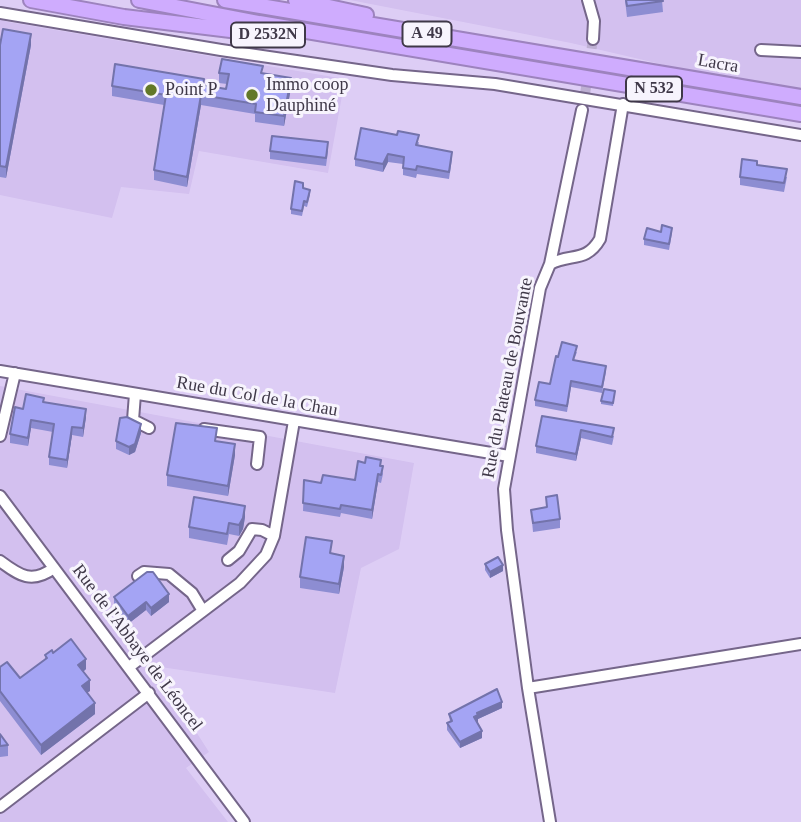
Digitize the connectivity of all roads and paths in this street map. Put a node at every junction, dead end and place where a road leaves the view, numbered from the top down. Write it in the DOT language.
graph roads {
  1 [pos="31,0"];
  2 [pos="139,0"];
  3 [pos="225,0"];
  4 [pos="296,0"];
  5 [pos="588,0"];
  6 [pos="0,13"];
  7 [pos="593,39"];
  8 [pos="761,50"];
  9 [pos="801,52"];
  10 [pos="507,63"];
  11 [pos="628,68"];
  12 [pos="801,97"];
  13 [pos="623,104"];
  14 [pos="582,110"];
  15 [pos="801,114"];
  16 [pos="801,135"];
  17 [pos="550,264"];
  18 [pos="0,371"];
  19 [pos="15,373"];
  20 [pos="135,394"];
  21 [pos="207,406"];
  22 [pos="250,413"];
  23 [pos="294,421"];
  24 [pos="149,428"];
  25 [pos="191,428"];
  26 [pos="204,429"];
  27 [pos="244,435"];
  28 [pos="0,436"];
  29 [pos="509,456"];
  30 [pos="257,464"];
  31 [pos="0,496"];
  32 [pos="274,536"];
  33 [pos="228,559"];
  34 [pos="0,561"];
  35 [pos="54,568"];
  36 [pos="138,576"];
  37 [pos="203,611"];
  38 [pos="801,644"];
  39 [pos="129,667"];
  40 [pos="528,688"];
  41 [pos="149,693"];
  42 [pos="0,807"];
  43 [pos="244,822"];
  44 [pos="550,822"];
  1 -- 10 [label="highway, D 2532N"];
  2 -- 10 [label="highway, A 49"];
  3 -- 11 [label="highway, A 49"];
  4 -- 11 [label="highway, D 2532N"];
  5 -- 7 [label="street"];
  6 -- 13 [label="street"];
  8 -- 9 [label="street"];
  10 -- 15 [label="highway, N 532"];
  11 -- 12 [label="highway, Lacra / N 532"];
  13 -- 16 [label="street"];
  13 -- 17 [label="street"];
  14 -- 17 [label="street, Rue du Plateau de Bouvante"];
  17 -- 29 [label="street, Rue du Plateau de Bouvante"];
  18 -- 19 [label="street, Rue du Col de la Chau"];
  19 -- 20 [label="street, Rue du Col de la Chau"];
  19 -- 28 [label="street"];
  20 -- 21 [label="street, Rue du Col de la Chau"];
  20 -- 24 [label="street"];
  21 -- 22 [label="street, Rue du Col de la Chau"];
  21 -- 26 [label="street"];
  22 -- 23 [label="street, Rue du Col de la Chau"];
  22 -- 27 [label="street"];
  23 -- 29 [label="street, Rue du Col de la Chau"];
  23 -- 32 [label="street"];
  25 -- 26 [label="street"];
  26 -- 27 [label="street"];
  27 -- 30 [label="street"];
  29 -- 40 [label="street, Rue du Plateau de Bouvante"];
  31 -- 35 [label="street, Rue de l'Abbaye de Léoncel"];
  32 -- 33 [label="street"];
  32 -- 37 [label="street"];
  34 -- 35 [label="street"];
  35 -- 39 [label="street, Rue de l'Abbaye de Léoncel"];
  36 -- 37 [label="street"];
  37 -- 39 [label="street"];
  38 -- 40 [label="street"];
  39 -- 41 [label="street, Rue de l'Abbaye de Léoncel"];
  40 -- 44 [label="street, Rue du Plateau de Bouvante"];
  41 -- 42 [label="street"];
  41 -- 43 [label="street, Rue de l'Abbaye de Léoncel"];
}
